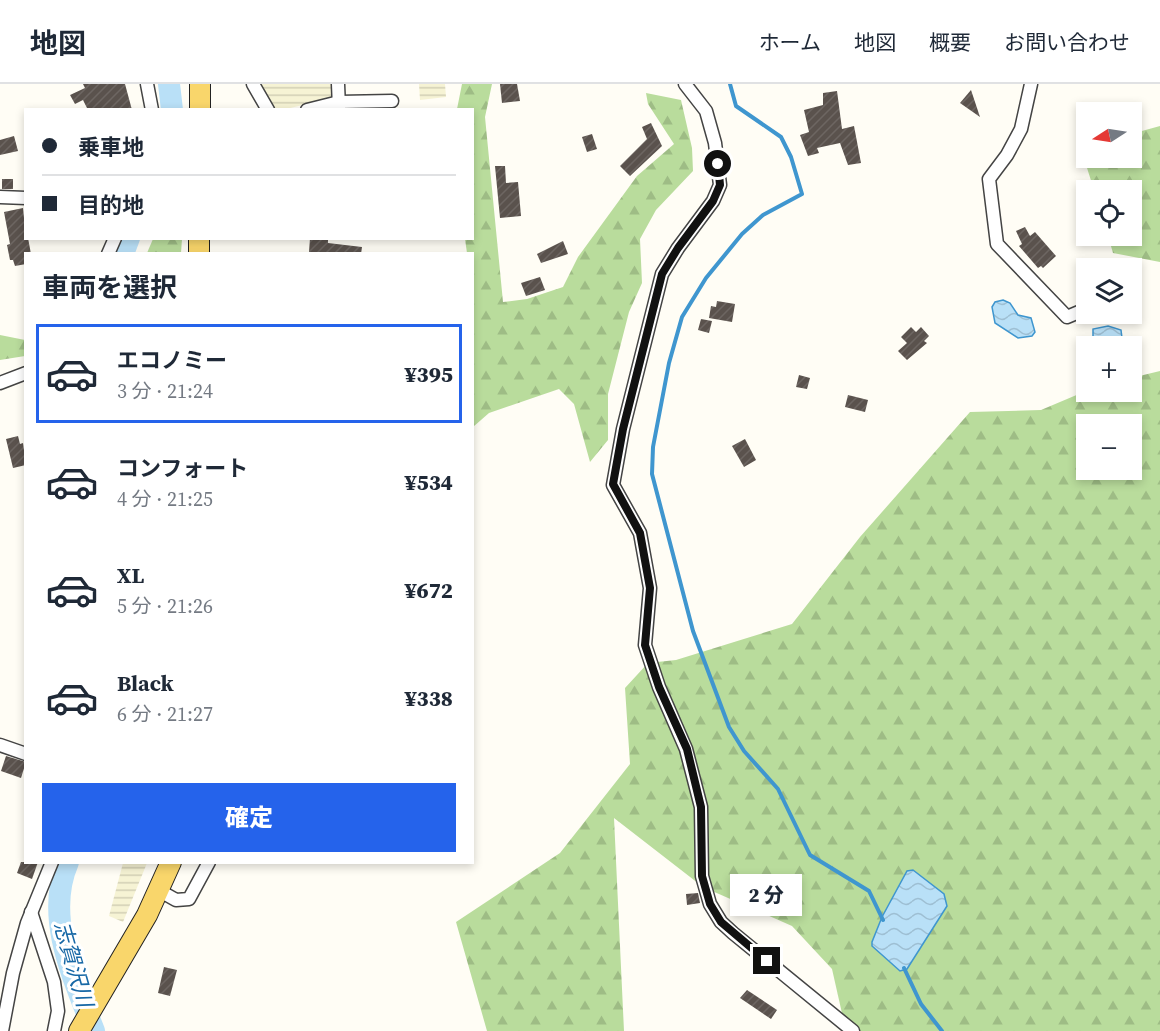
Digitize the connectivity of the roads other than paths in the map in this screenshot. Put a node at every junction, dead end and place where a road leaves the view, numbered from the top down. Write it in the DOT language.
graph roads {
  1 [pos="147,84"];
  2 [pos="201,84"];
  3 [pos="253,84"];
  4 [pos="338,84"];
  5 [pos="686,84"];
  6 [pos="1031,84"];
  7 [pos="392,101"];
  8 [pos="339,106"];
  9 [pos="152,108"];
  10 [pos="200,108"];
  11 [pos="267,108"];
  12 [pos="323,108"];
  13 [pos="0,197"];
  14 [pos="24,198"];
  15 [pos="1076,313"];
  16 [pos="24,374"];
  17 [pos="0,383"];
  18 [pos="0,745"];
  19 [pos="24,753"];
  20 [pos="51,864"];
  21 [pos="170,864"];
  22 [pos="207,864"];
  23 [pos="160,891"];
  24 [pos="31,912"];
  25 [pos="2,1031"];
  26 [pos="54,1031"];
  27 [pos="79,1031"];
  28 [pos="853,1031"];
  1 -- 9 [label="street"];
  2 -- 10 [label="main road"];
  3 -- 11 [label="street"];
  4 -- 8 [label="street"];
  5 -- 28 [label="street"];
  6 -- 15 [label="street"];
  7 -- 8 [label="street"];
  8 -- 12 [label="street"];
  13 -- 14 [label="street"];
  16 -- 17 [label="street"];
  18 -- 19 [label="street"];
  20 -- 24 [label="street"];
  21 -- 23 [label="main road"];
  22 -- 23 [label="street"];
  23 -- 27 [label="main road"];
  24 -- 25 [label="street"];
  24 -- 26 [label="street"];
}
